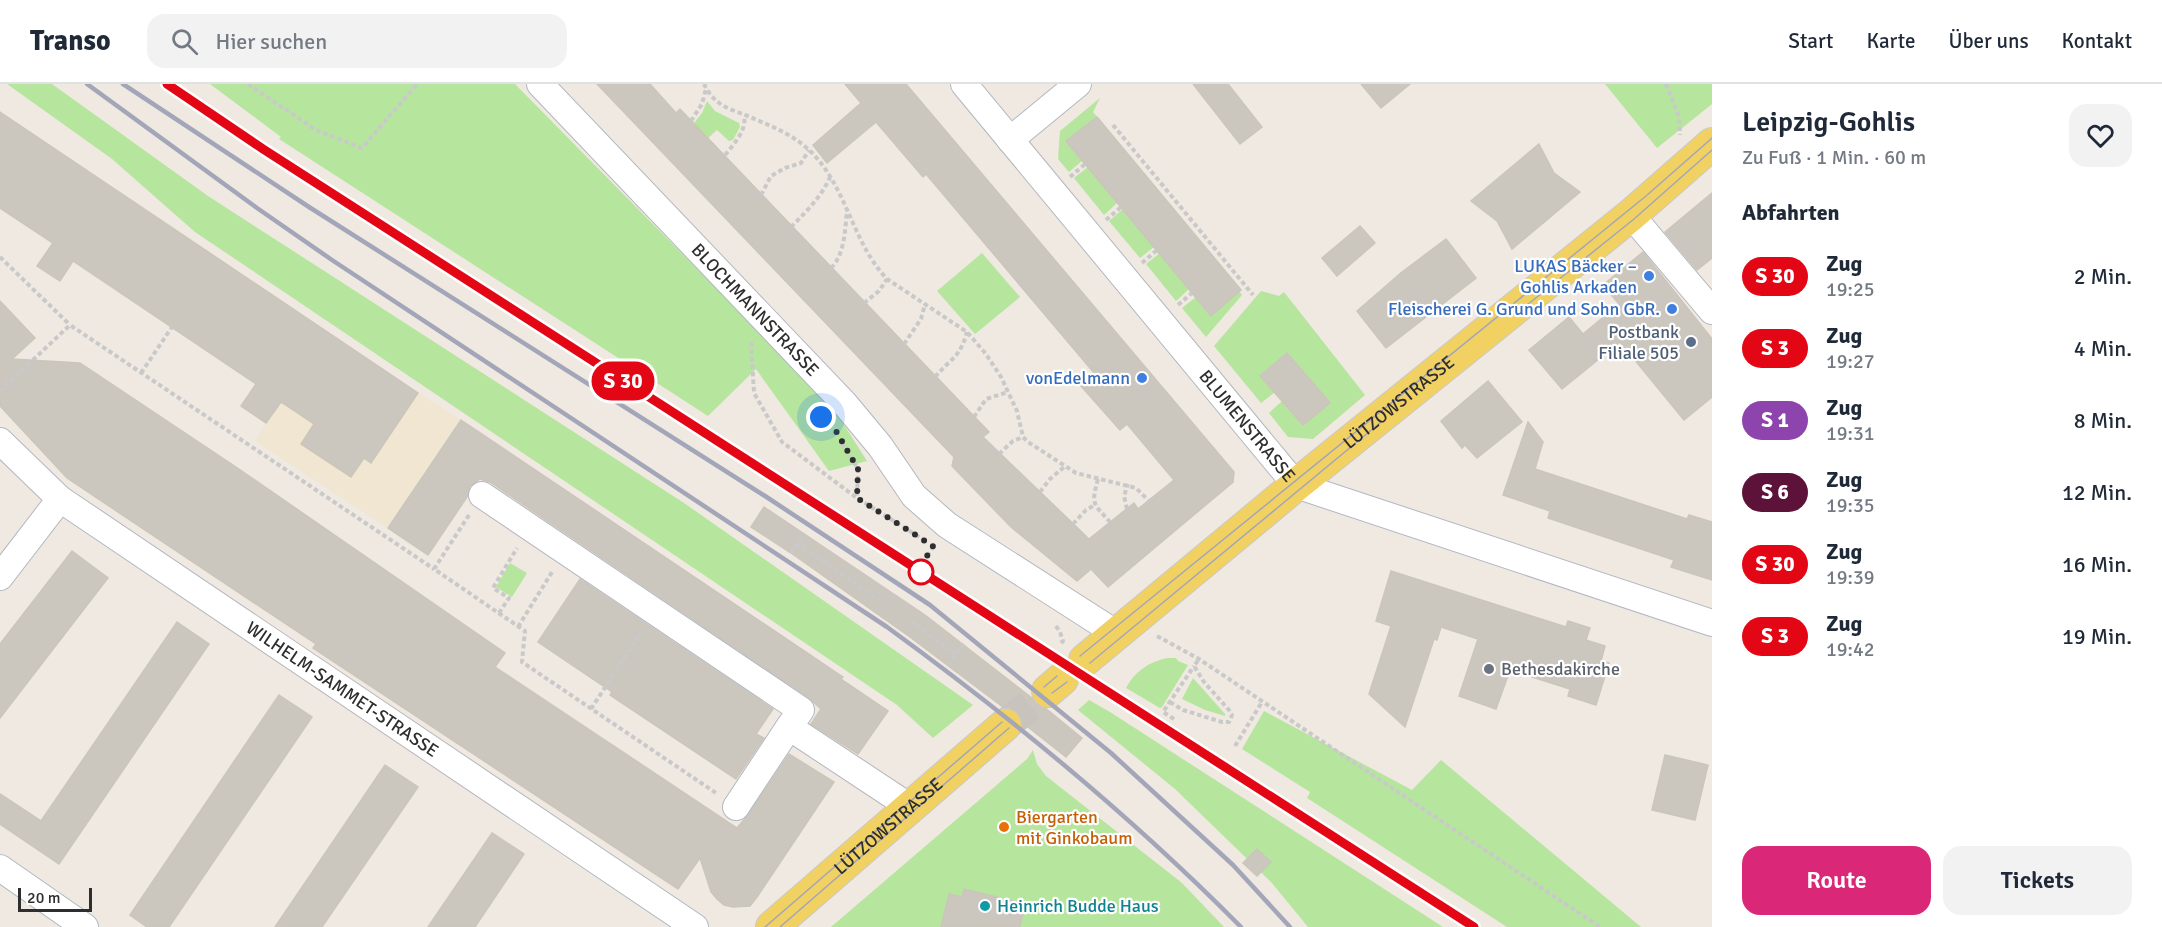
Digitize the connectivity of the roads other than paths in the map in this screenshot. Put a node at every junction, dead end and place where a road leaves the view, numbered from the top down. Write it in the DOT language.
graph roads {
  1 [pos="540,84"];
  2 [pos="964,84"];
  3 [pos="1078,84"];
  4 [pos="1010,140"];
  5 [pos="1712,144"];
  6 [pos="1631,215"];
  7 [pos="1712,311"];
  8 [pos="0,441"];
  9 [pos="1296,485"];
  10 [pos="482,495"];
  11 [pos="60,499"];
  12 [pos="0,577"];
  13 [pos="1712,623"];
  14 [pos="1125,628"];
  15 [pos="1065,676"];
  16 [pos="1005,725"];
  17 [pos="789,727"];
  18 [pos="736,807"];
  19 [pos="910,807"];
  20 [pos="0,868"];
  21 [pos="85,927"];
  22 [pos="695,927"];
  23 [pos="772,927"];
  1 -- 14 [label="street, BLOCHMANNSTRASSE"];
  2 -- 4 [label="street, BLUMENSTRASSE"];
  3 -- 4 [label="street"];
  4 -- 9 [label="street, BLUMENSTRASSE"];
  5 -- 6 [label="main road, LÜTZOWSTRASSE"];
  6 -- 7 [label="street"];
  6 -- 9 [label="main road, LÜTZOWSTRASSE"];
  8 -- 11 [label="street, WILHELM-SAMMET-STRASSE"];
  9 -- 13 [label="street, BLUMENSTRASSE"];
  9 -- 14 [label="main road, LÜTZOWSTRASSE"];
  10 -- 17 [label="street"];
  11 -- 12 [label="street"];
  11 -- 22 [label="street, WILHELM-SAMMET-STRASSE"];
  14 -- 15 [label="main road, LÜTZOWSTRASSE"];
  16 -- 19 [label="main road, LÜTZOWSTRASSE"];
  17 -- 18 [label="street"];
  17 -- 19 [label="street"];
  19 -- 23 [label="main road, LÜTZOWSTRASSE"];
  20 -- 21 [label="street"];
}
